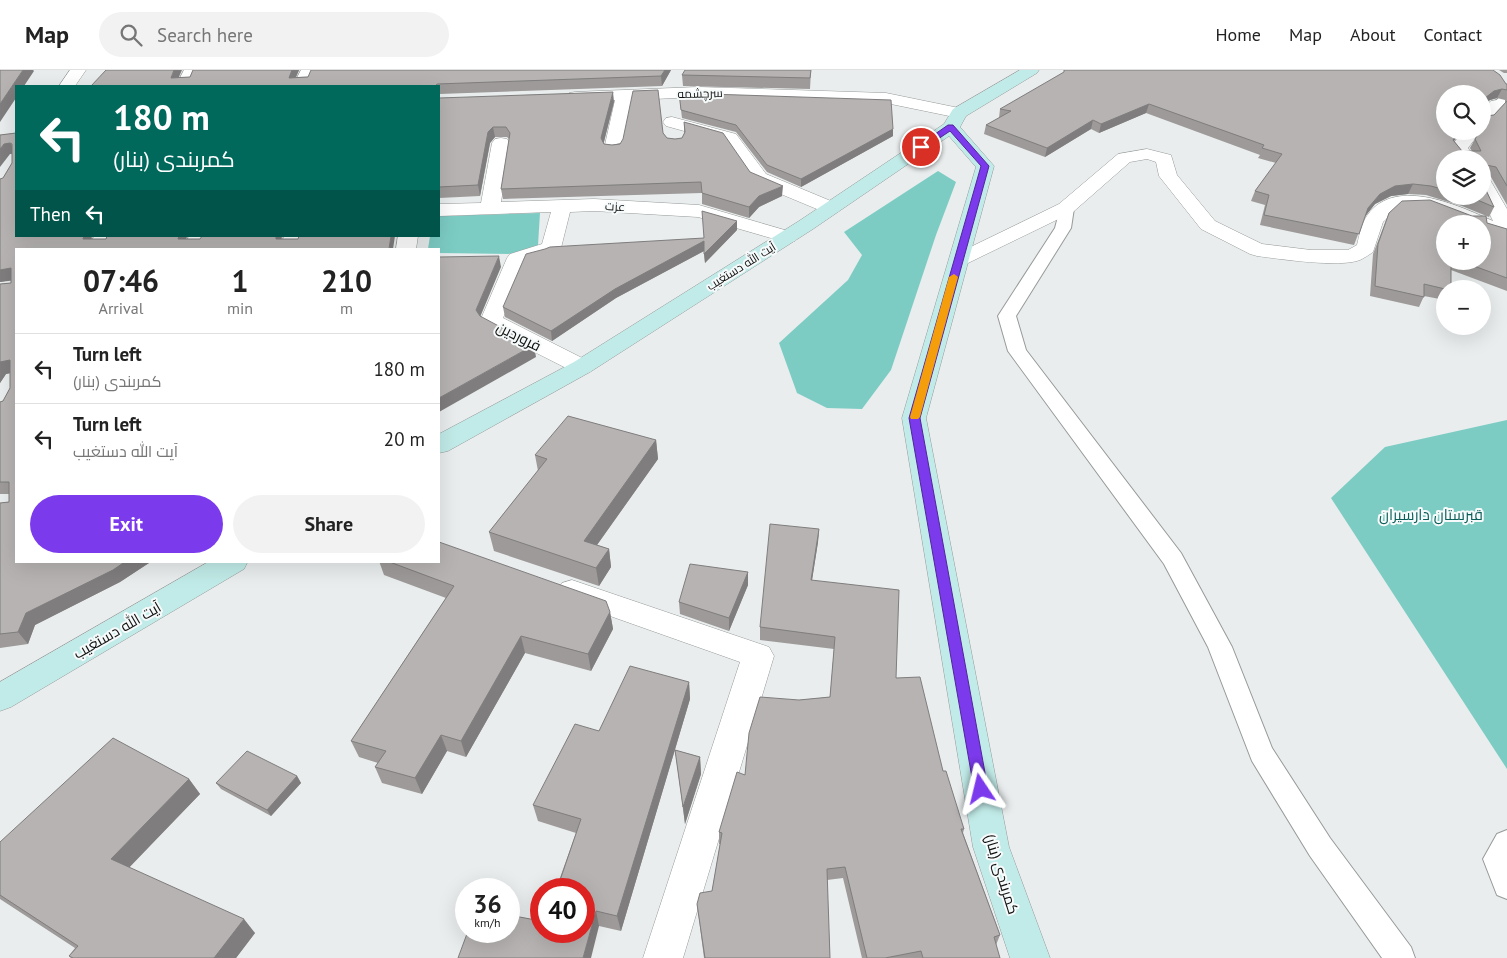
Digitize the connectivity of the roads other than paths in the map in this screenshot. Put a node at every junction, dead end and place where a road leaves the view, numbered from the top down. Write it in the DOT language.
graph roads {
  1 [pos="78,70"];
  2 [pos="192,70"];
  3 [pos="309,70"];
  4 [pos="1031,70"];
  5 [pos="677,78"];
  6 [pos="68,85"];
  7 [pos="184,85"];
  8 [pos="302,85"];
  9 [pos="668,94"];
  10 [pos="625,96"];
  11 [pos="556,98"];
  12 [pos="1504,104"];
  13 [pos="1491,113"];
  14 [pos="955,120"];
  15 [pos="501,143"];
  16 [pos="613,149"];
  17 [pos="1491,196"];
  18 [pos="562,206"];
  19 [pos="490,208"];
  20 [pos="831,208"];
  21 [pos="1066,208"];
  22 [pos="440,210"];
  23 [pos="1507,229"];
  24 [pos="1507,234"];
  25 [pos="788,237"];
  26 [pos="959,260"];
  27 [pos="582,367"];
  28 [pos="440,444"];
  29 [pos="231,563"];
  30 [pos="552,583"];
  31 [pos="0,698"];
  32 [pos="1507,843"];
  33 [pos="1507,885"];
  34 [pos="664,958"];
  35 [pos="1030,958"];
  36 [pos="1400,958"];
  1 -- 6 [label="street"];
  2 -- 7 [label="street"];
  3 -- 8 [label="street"];
  4 -- 14 [label="street, آیت الله دستغیب"];
  5 -- 9 [label="street"];
  9 -- 10 [label="street, سرچشمه"];
  9 -- 14 [label="street, سرچشمه"];
  9 -- 20 [label="street"];
  10 -- 11 [label="street, سرچشمه"];
  10 -- 16 [label="street"];
  12 -- 13 [label="street"];
  14 -- 20 [label="street, آیت الله دستغیب"];
  14 -- 26 [label="street, کمربندی (بنار)"];
  15 -- 19 [label="street"];
  17 -- 23 [label="street"];
  18 -- 19 [label="street, عزت"];
  18 -- 25 [label="street, عزت"];
  18 -- 27 [label="street, فروردین"];
  19 -- 22 [label="street, عزت"];
  20 -- 25 [label="street, آیت الله دستغیب"];
  21 -- 24 [label="street"];
  21 -- 26 [label="street"];
  21 -- 36 [label="lane"];
  25 -- 27 [label="street, آیت الله دستغیب"];
  26 -- 35 [label="street, کمربندی (بنار)"];
  27 -- 28 [label="street, آیت الله دستغیب"];
  29 -- 31 [label="street, آیت الله دستغیب"];
  30 -- 34 [label="street"];
  32 -- 33 [label="lane"];
}
